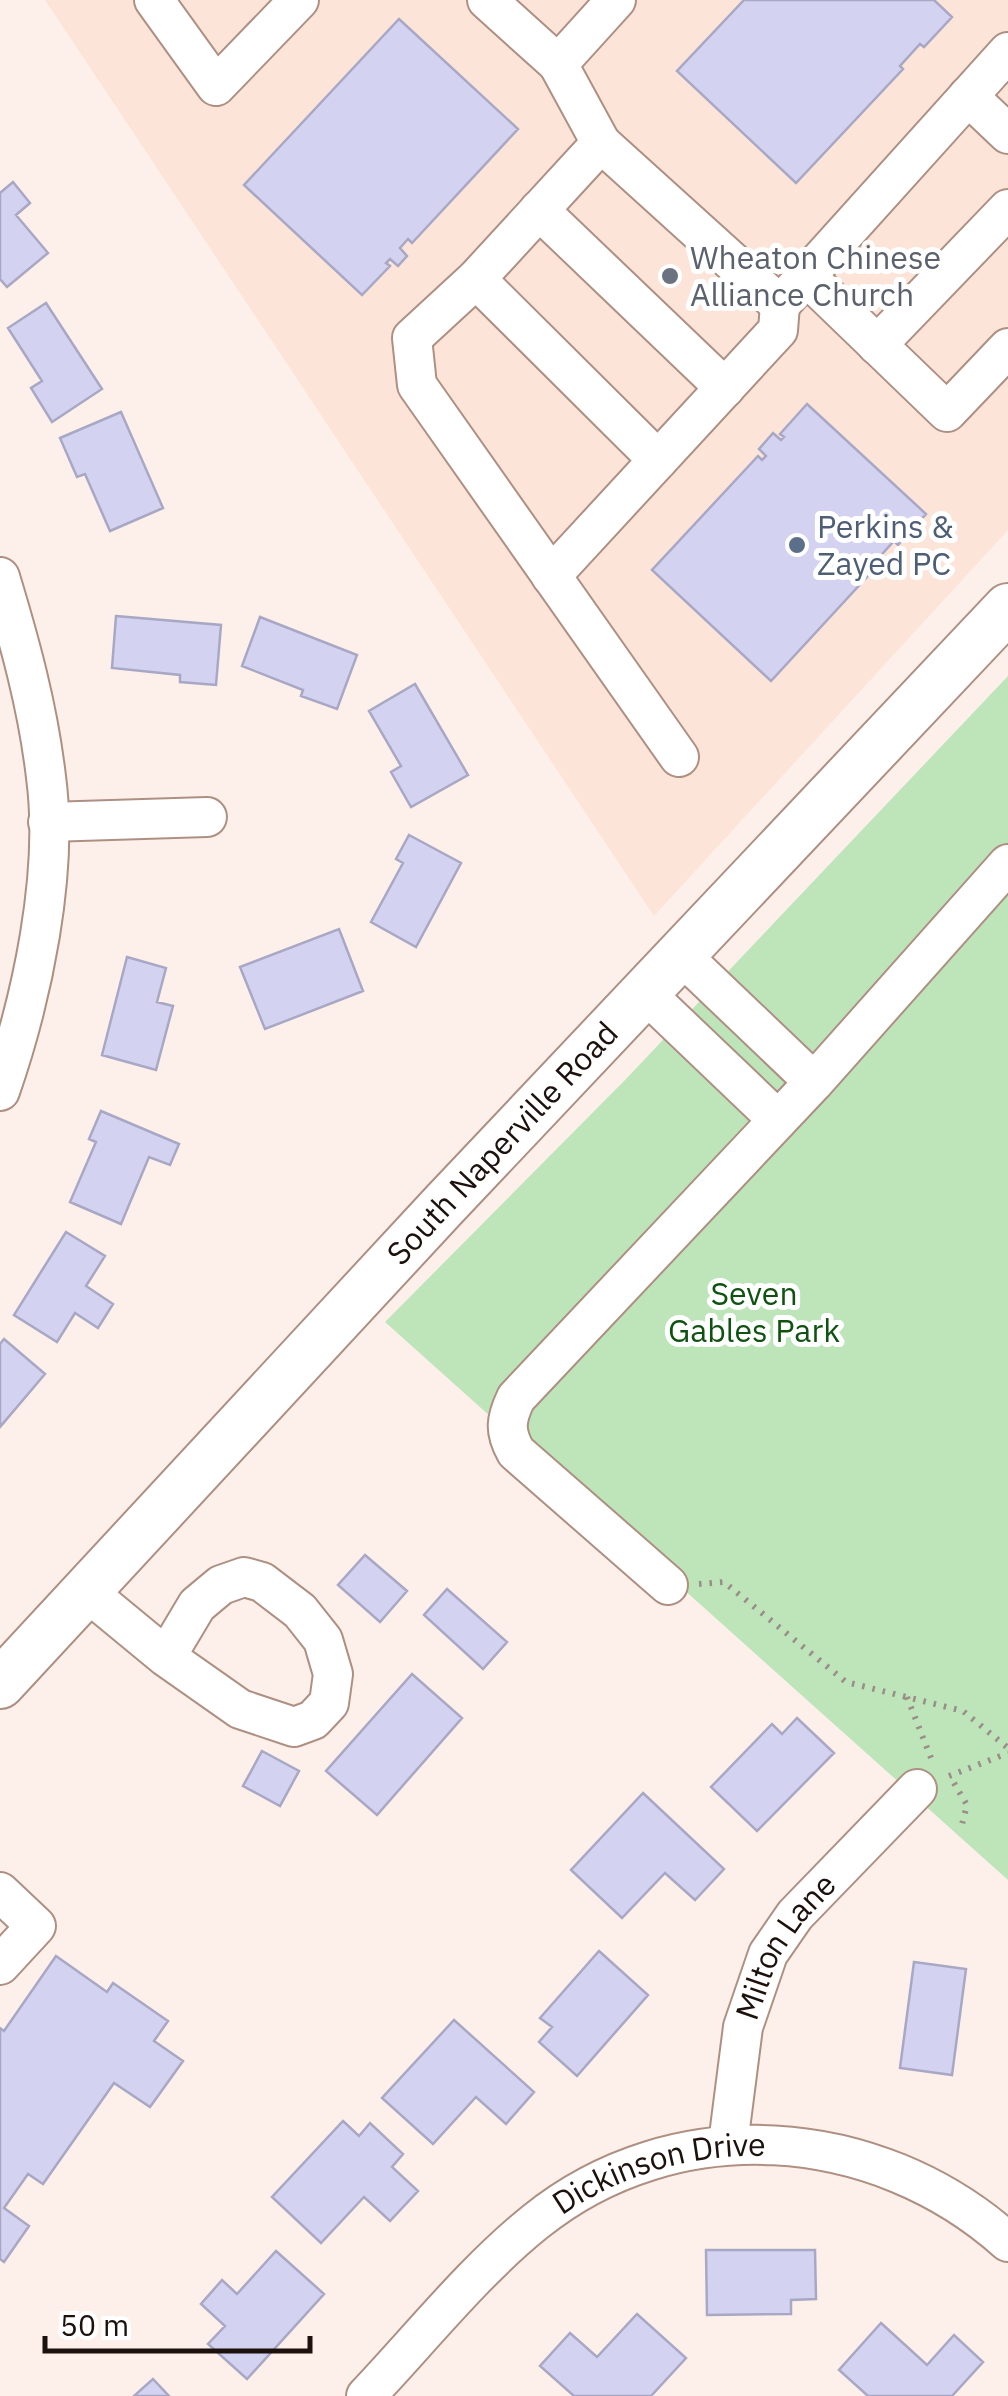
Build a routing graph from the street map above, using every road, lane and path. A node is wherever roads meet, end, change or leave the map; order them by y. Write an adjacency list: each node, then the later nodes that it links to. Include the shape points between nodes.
1 (154, 0): 2 (street, via 216,86)
2 (299, 0)
3 (486, 0): 6 (street)
4 (616, 0): 6 (street)
5 (1008, 52): 7 (street)
6 (558, 64): 9 (street)
7 (968, 96): 8 (street); 12 (street)
8 (1008, 134)
9 (600, 143): 11 (street); 14 (street)
10 (1008, 209): 15 (street)
11 (539, 210): 13 (street); 17 (street)
12 (806, 276): 14 (street); 15 (street)
13 (476, 279): 18 (street); 19 (street, via 412,338 417,385)
14 (780, 304): 17 (street, via 778,330)
15 (878, 345): 16 (street, via 947,412)
16 (1008, 348)
17 (725, 388): 18 (street)
18 (658, 460): 19 (street)
19 (550, 576): 22 (street)
20 (0, 577): 24 (street, via 31,684)
21 (1008, 608): 26 (main road, South Naperville Road)
22 (679, 757)
23 (207, 817): 24 (street)
24 (48, 822): 29 (street, via 35,959)
25 (1008, 864): 28 (street)
26 (681, 955): 27 (main road, South Naperville Road); 28 (street)
27 (645, 994): 30 (street); 32 (main road, South Naperville Road)
28 (814, 1082): 30 (street)
29 (0, 1091)
30 (778, 1120): 31 (street, via 508,1414 506,1433 516,1452)
31 (668, 1585): 35 (path, via 724,1582 846,1682)
32 (86, 1591): 33 (street); 34 (main road, South Naperville Road)
33 (166, 1657): 33 (street, via 240,1709 294,1727 313,1720 328,1702 334,1674 323,1640 300,1611 244,1576 197,1605)
34 (0, 1684)
35 (906, 1697): 36 (path, via 963,1711); 37 (path)
36 (1008, 1750): 38 (path, via 940,1779 952,1780 966,1805)
37 (925, 1776): 41 (street, Milton Lane, via 794,1916 768,1954 743,2026)
38 (960, 1828)
39 (0, 1892): 40 (street, via 36,1926)
40 (0, 1965)
41 (728, 2144): 42 (street, Dickinson Drive, via 794,2146 896,2170 950,2198); 43 (street, Dickinson Drive, via 654,2160 564,2201 497,2257)
42 (1008, 2242)
43 (366, 2396)

